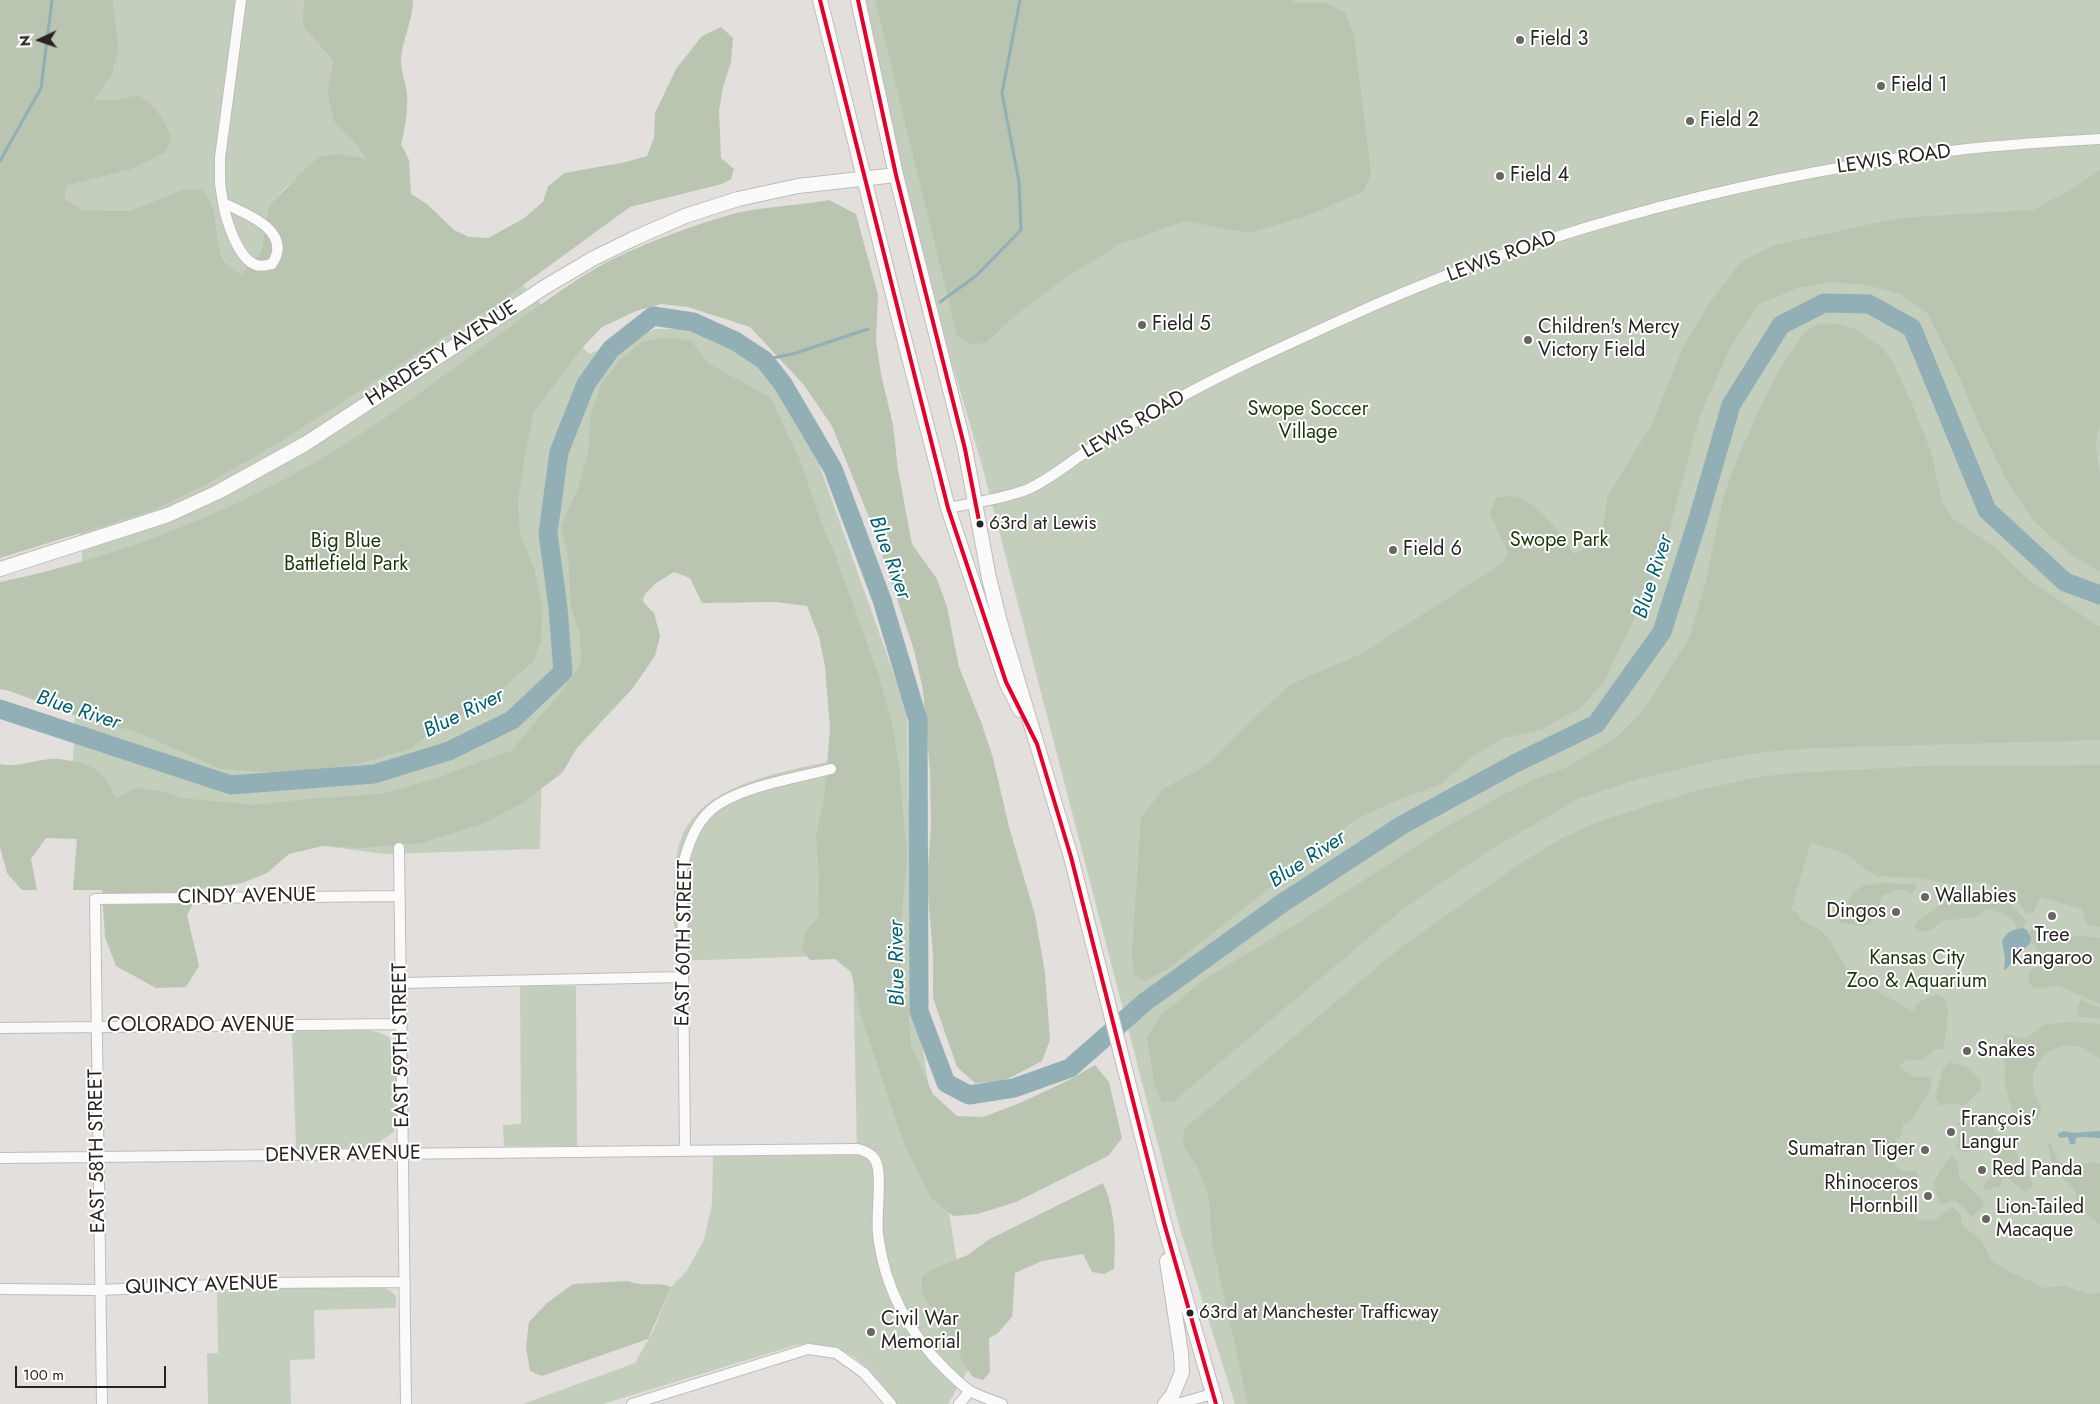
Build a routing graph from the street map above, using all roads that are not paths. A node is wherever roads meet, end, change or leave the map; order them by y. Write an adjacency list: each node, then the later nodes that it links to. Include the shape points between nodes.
1 (241, 0): 7 (street, via 220,158)
2 (820, 0): 6 (main road)
3 (858, 0): 5 (main road)
4 (2100, 139): 8 (street, LEWIS ROAD, via 1944,152 1803,174 1678,202 1547,240 1484,261 1346,318 1169,403 1095,445 1034,486)
5 (896, 175): 6 (main road, HARDESTY AVENUE); 8 (main road)
6 (864, 179): 9 (main road); 10 (main road, HARDESTY AVENUE, via 798,186 738,199 685,216 633,239 545,287 304,444 226,488 168,515)
7 (223, 203): 7 (street, via 267,227 276,240 277,252 272,264 256,265 244,257)
8 (976, 502): 9 (street, LEWIS ROAD); 11 (main road, via 1000,622)
9 (948, 508): 11 (main road, via 1006,682)
10 (2, 569)
11 (1037, 744): 25 (main road, via 1071,857)
12 (831, 769): 16 (street, EAST 60TH STREET, via 735,795 710,810 699,824 687,845 682,869)
13 (399, 848): 14 (street, EAST 59TH STREET)
14 (400, 896): 15 (street, CINDY AVENUE); 17 (street, EAST 59TH STREET)
15 (95, 899): 19 (street, EAST 58TH STREET)
16 (683, 977): 17 (street); 21 (street, EAST 60TH STREET)
17 (402, 983): 18 (street, EAST 59TH STREET)
18 (402, 1024): 19 (street, COLORADO AVENUE); 22 (street, EAST 59TH STREET)
19 (96, 1026): 20 (street, COLORADO AVENUE); 24 (street, EAST 58TH STREET)
20 (0, 1028)
21 (685, 1151): 22 (street, DENVER AVENUE); 29 (street, DENVER AVENUE, via 858,1149 868,1152 878,1168 878,1232 882,1264 899,1308 931,1356)
22 (403, 1155): 24 (street, DENVER AVENUE); 26 (street, EAST 59TH STREET)
23 (0, 1158): 24 (street, DENVER AVENUE)
24 (98, 1158): 28 (street, EAST 58TH STREET)
25 (1164, 1223): 30 (main road); 37 (main road, via 1168,1274 1182,1353 1182,1372 1174,1394)
26 (405, 1282): 28 (street, QUINCY AVENUE, via 259,1283); 32 (street, EAST 59TH STREET)
27 (0, 1289): 28 (street, QUINCY AVENUE)
28 (100, 1290): 31 (street, EAST 58TH STREET)
29 (970, 1391): 35 (street); 36 (street)
30 (1214, 1399): 38 (street)
31 (102, 1404)
32 (406, 1404)
33 (632, 1404): 34 (street, via 808,1349 836,1353 864,1373)
34 (891, 1404)
35 (959, 1404)
36 (1002, 1404)
37 (1165, 1404)
38 (1177, 1404)

